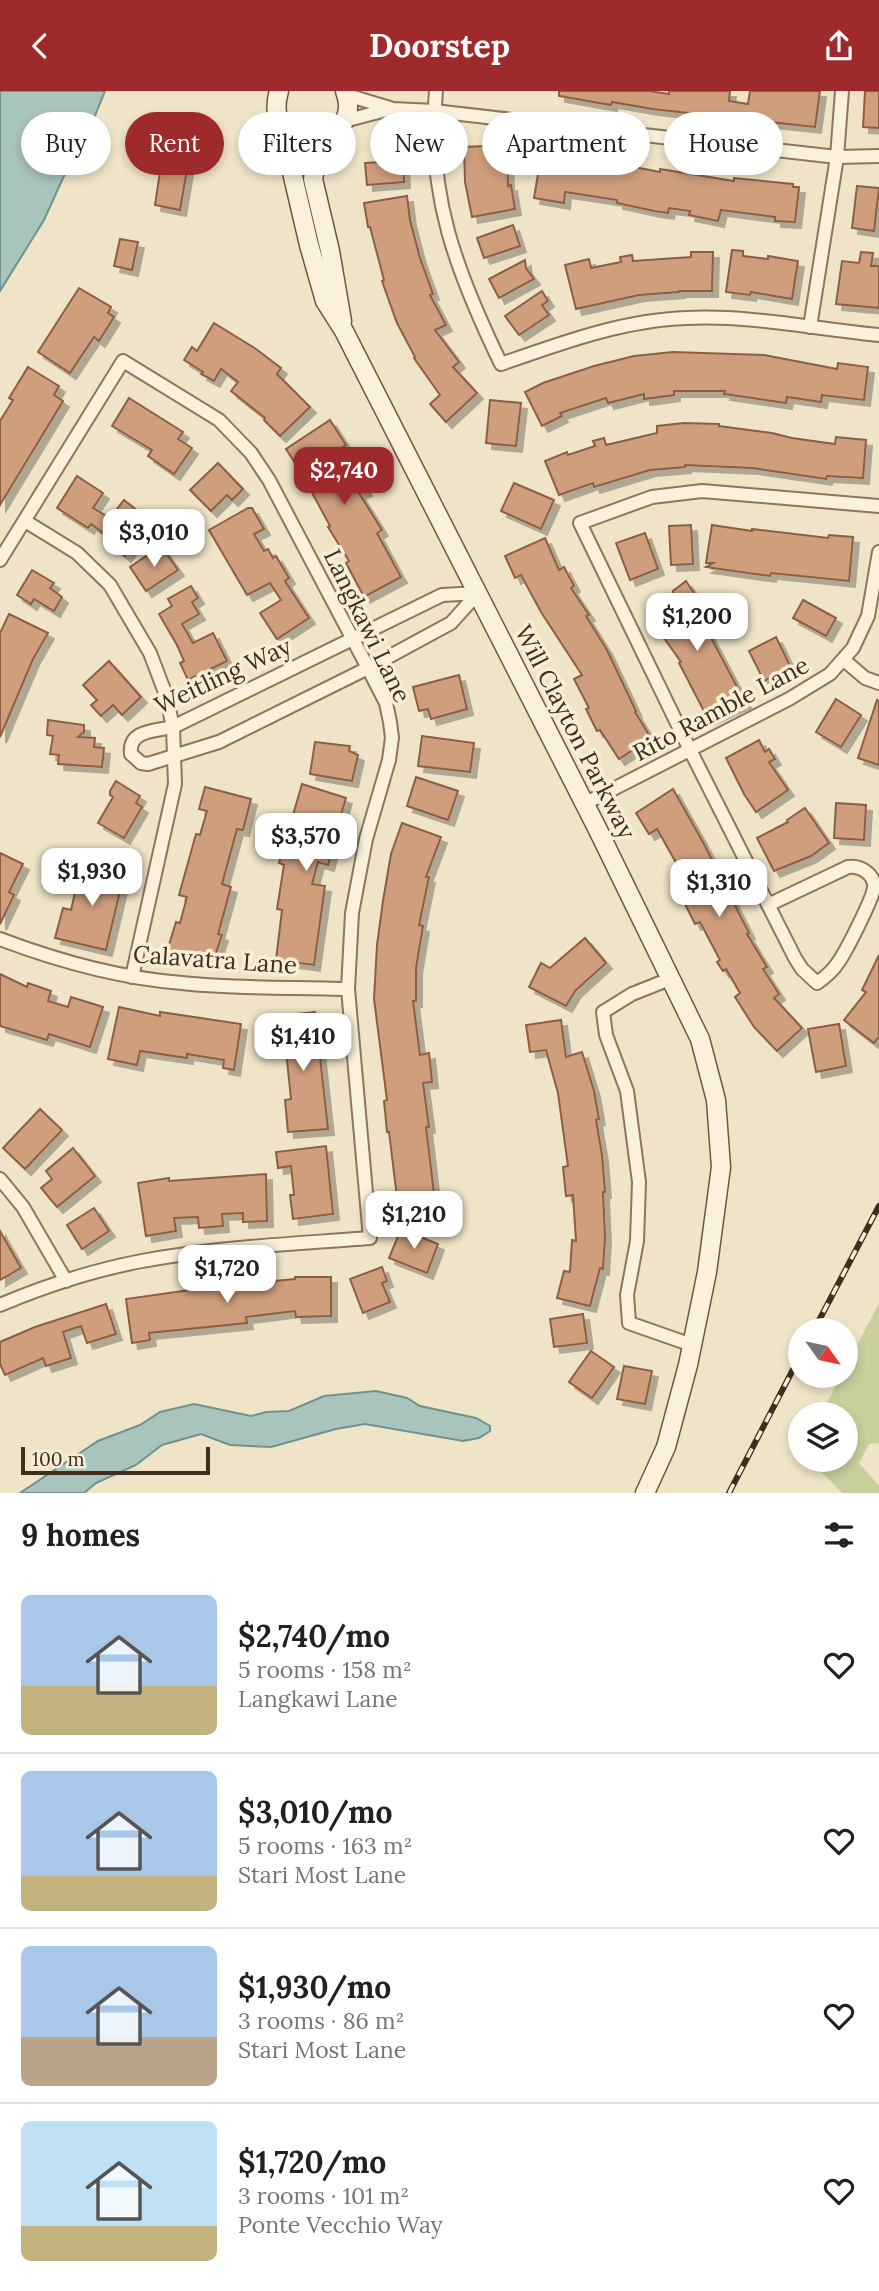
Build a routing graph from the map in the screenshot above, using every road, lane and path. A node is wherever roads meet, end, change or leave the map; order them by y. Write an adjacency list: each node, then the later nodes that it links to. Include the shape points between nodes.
1 (279, 91): 7 (street, Will Clayton Parkway)
2 (436, 91): 6 (street)
3 (842, 91): 11 (street)
4 (346, 93): 5 (street); 8 (street)
5 (393, 109): 6 (street); 9 (street)
6 (434, 111): 11 (street); 14 (street, via 435,167 443,220 477,315 501,364 603,332 660,320 723,318)
7 (277, 112)
8 (346, 112)
9 (356, 118)
10 (879, 156): 11 (street)
11 (837, 157): 14 (street)
12 (293, 175): 15 (street, Will Clayton Parkway, via 325,301)
13 (314, 175): 15 (street, Will Clayton Parkway)
14 (810, 327): 16 (street)
15 (344, 331): 21 (street, Will Clayton Parkway)
16 (879, 335)
17 (879, 506): 27 (street, via 702,491 652,497 580,523)
18 (25, 521): 20 (street); 22 (street, Langkawi Lane, via 123,361 219,420 251,453); 26 (street, via 77,553 110,585 150,653)
19 (879, 552): 23 (street, Rito Ramble Lane, via 868,616)
20 (0, 560)
21 (478, 593): 22 (street, Weitling Way, via 442,595); 24 (street, Weitling Way, via 451,623); 29 (street, Will Clayton Parkway)
22 (353, 638): 24 (street, Langkawi Lane); 26 (street, Weitling Way)
23 (844, 660): 25 (street, via 865,678); 27 (street, Rito Ramble Lane, via 815,685)
24 (369, 668): 28 (street, Weitling Way, via 219,742); 34 (street, Langkawi Lane, via 386,703 392,738 359,871)
25 (879, 683)
26 (173, 727): 28 (street); 28 (street, Weitling Way, via 136,735 130,747 141,763)
27 (690, 750): 29 (street, Rito Ramble Lane); 30 (street)
28 (175, 756): 32 (street, via 175,783)
29 (584, 804): 33 (street, Will Clayton Parkway)
30 (768, 905): 30 (street, via 795,958 817,983 845,951 874,883 866,870 848,867)
31 (0, 939): 32 (street, Calavatra Lane)
32 (132, 977): 34 (street, Calavatra Lane)
33 (670, 979): 38 (street, Will Clayton Parkway, via 700,1039 716,1100 721,1167 708,1272); 38 (street, via 603,1012 606,1035 627,1091 639,1182 637,1241 626,1295 629,1322)
34 (348, 989): 36 (street, Langkawi Lane, via 370,1238 201,1252)
35 (0, 1179): 36 (street, via 23,1207)
36 (66, 1281): 37 (street)
37 (0, 1305)
38 (692, 1345): 39 (street, Will Clayton Parkway, via 666,1447)
39 (645, 1493)

